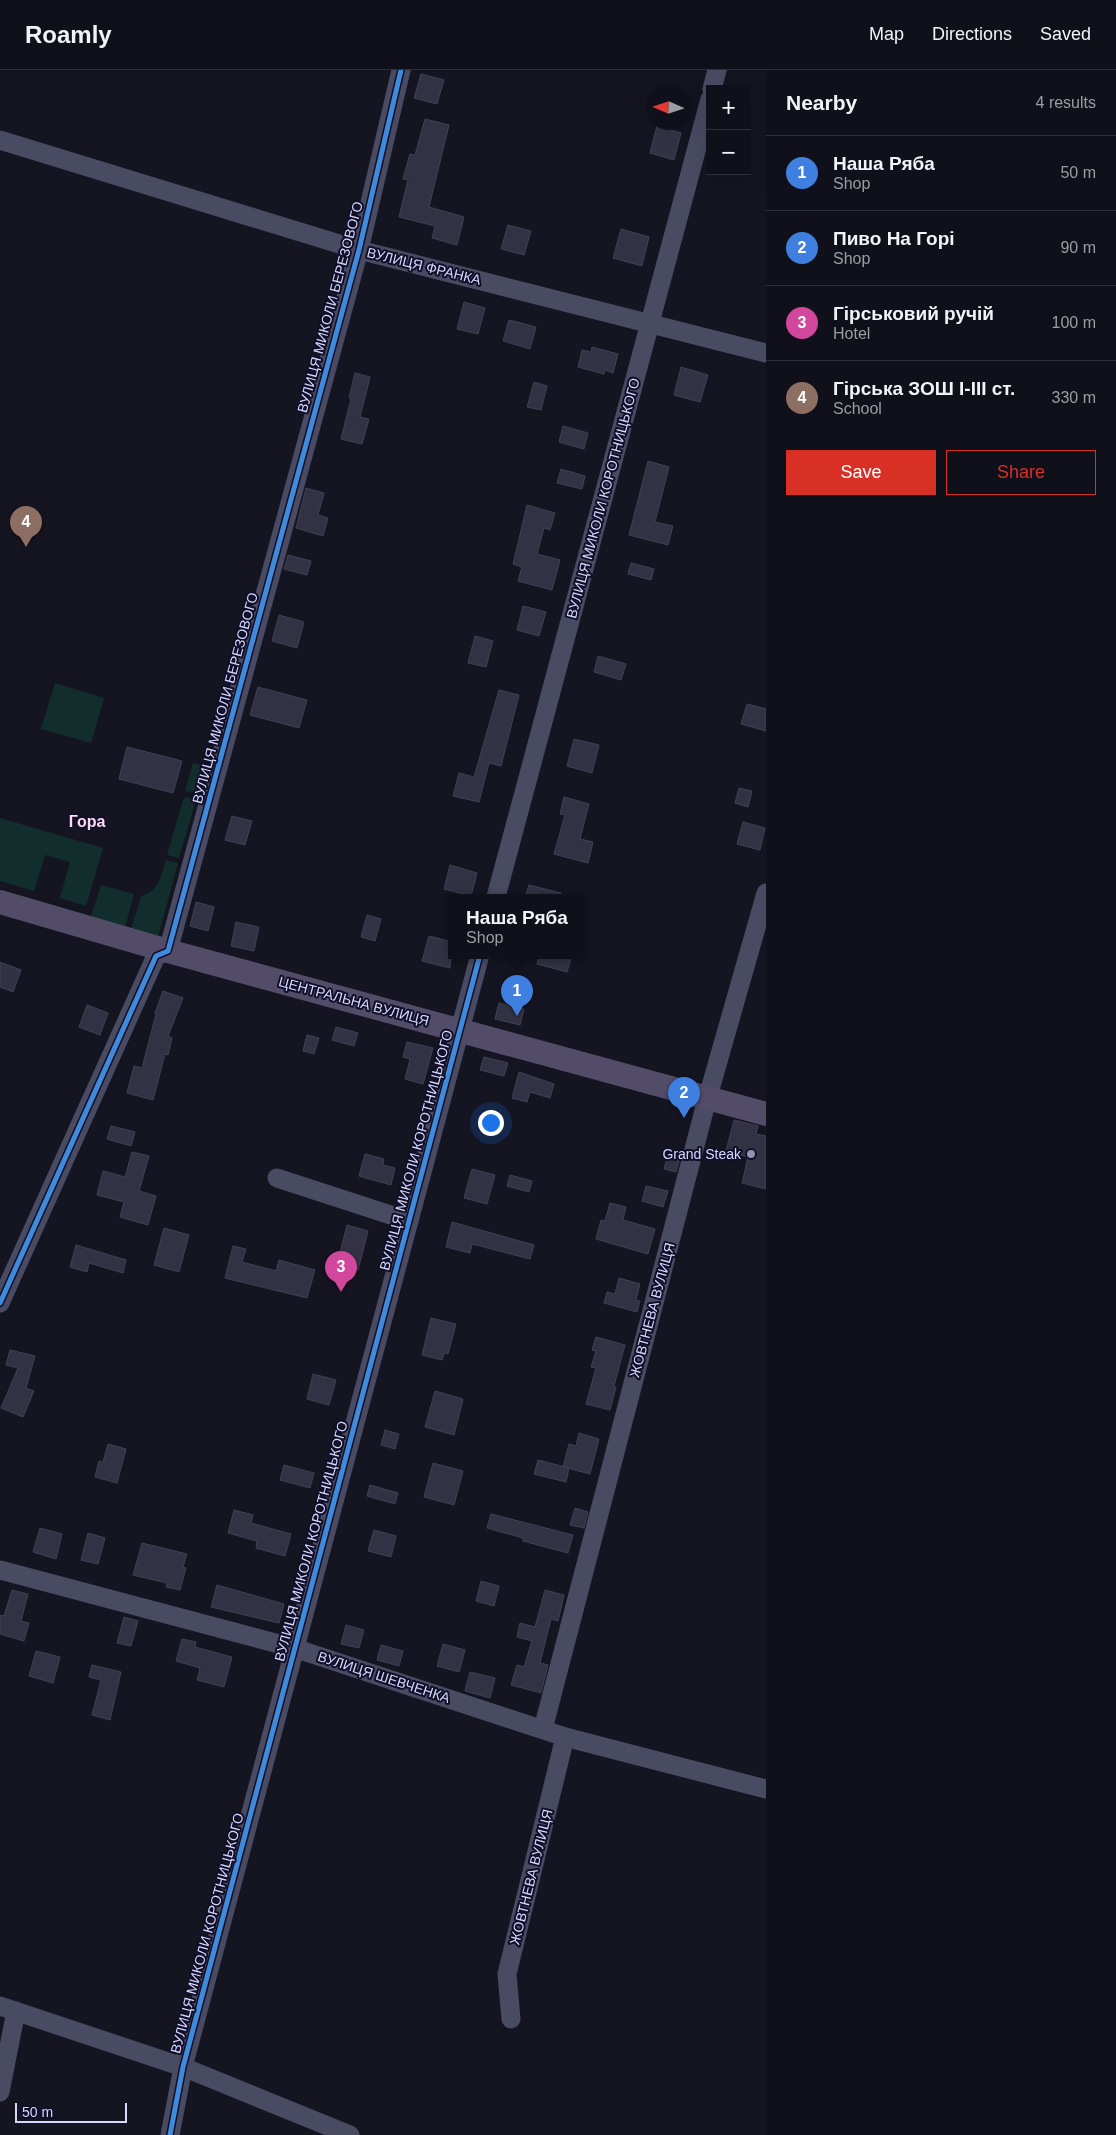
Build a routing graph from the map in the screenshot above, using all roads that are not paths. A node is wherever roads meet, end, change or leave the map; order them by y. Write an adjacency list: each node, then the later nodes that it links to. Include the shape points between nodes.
1 (401, 70): 6 (street, ВУЛИЦЯ МИКОЛИ БЕРЕЗОВОГО)
2 (717, 70): 3 (street)
3 (713, 85)
4 (706, 114): 7 (street, ВУЛИЦЯ МИКОЛИ КОРОТНИЦЬКОГО)
5 (0, 140): 6 (street, ВУЛИЦЯ ФРАНКА)
6 (359, 250): 7 (street, ВУЛИЦЯ ФРАНКА); 12 (street, ВУЛИЦЯ МИКОЛИ БЕРЕЗОВОГО)
7 (651, 323): 8 (street, ВУЛИЦЯ ФРАНКА); 10 (street, ВУЛИЦЯ МИКОЛИ КОРОТНИЦЬКОГО)
8 (766, 353)
9 (766, 892): 15 (street, ЖОВТНЕВА ВУЛИЦЯ)
10 (497, 894)
11 (0, 902): 12 (main road, ЦЕНТРАЛЬНА ВУЛИЦЯ)
12 (168, 952): 14 (main road, ЦЕНТРАЛЬНА ВУЛИЦЯ); 19 (street, via 156,956)
13 (479, 959): 14 (street, ВУЛИЦЯ МИКОЛИ КОРОТНИЦЬКОГО)
14 (460, 1030): 15 (main road, ЦЕНТРАЛЬНА ВУЛИЦЯ); 18 (street, ВУЛИЦЯ МИКОЛИ КОРОТНИЦЬКОГО)
15 (707, 1099): 16 (main road, ЦЕНТРАЛЬНА ВУЛИЦЯ); 22 (street, ЖОВТНЕВА ВУЛИЦЯ)
16 (766, 1114)
17 (277, 1178): 18 (street)
18 (409, 1221): 21 (street, ВУЛИЦЯ МИКОЛИ КОРОТНИЦЬКОГО)
19 (0, 1303)
20 (0, 1570): 21 (street, ВУЛИЦЯ ШЕВЧЕНКА)
21 (294, 1648): 22 (street, ВУЛИЦЯ ШЕВЧЕНКА); 27 (street, ВУЛИЦЯ МИКОЛИ КОРОТНИЦЬКОГО)
22 (544, 1729): 23 (street, ВУЛИЦЯ ШЕВЧЕНКА)
23 (565, 1737): 24 (street, ВУЛИЦЯ ШЕВЧЕНКА); 26 (street, ЖОВТНЕВА ВУЛИЦЯ, via 507,1974)
24 (766, 1789)
25 (8, 2008): 27 (street); 28 (street)
26 (511, 2019)
27 (182, 2068): 29 (street, ВУЛИЦЯ МИКОЛИ КОРОТНИЦЬКОГО); 30 (street)
28 (0, 2092)
29 (170, 2135)
30 (350, 2135)

